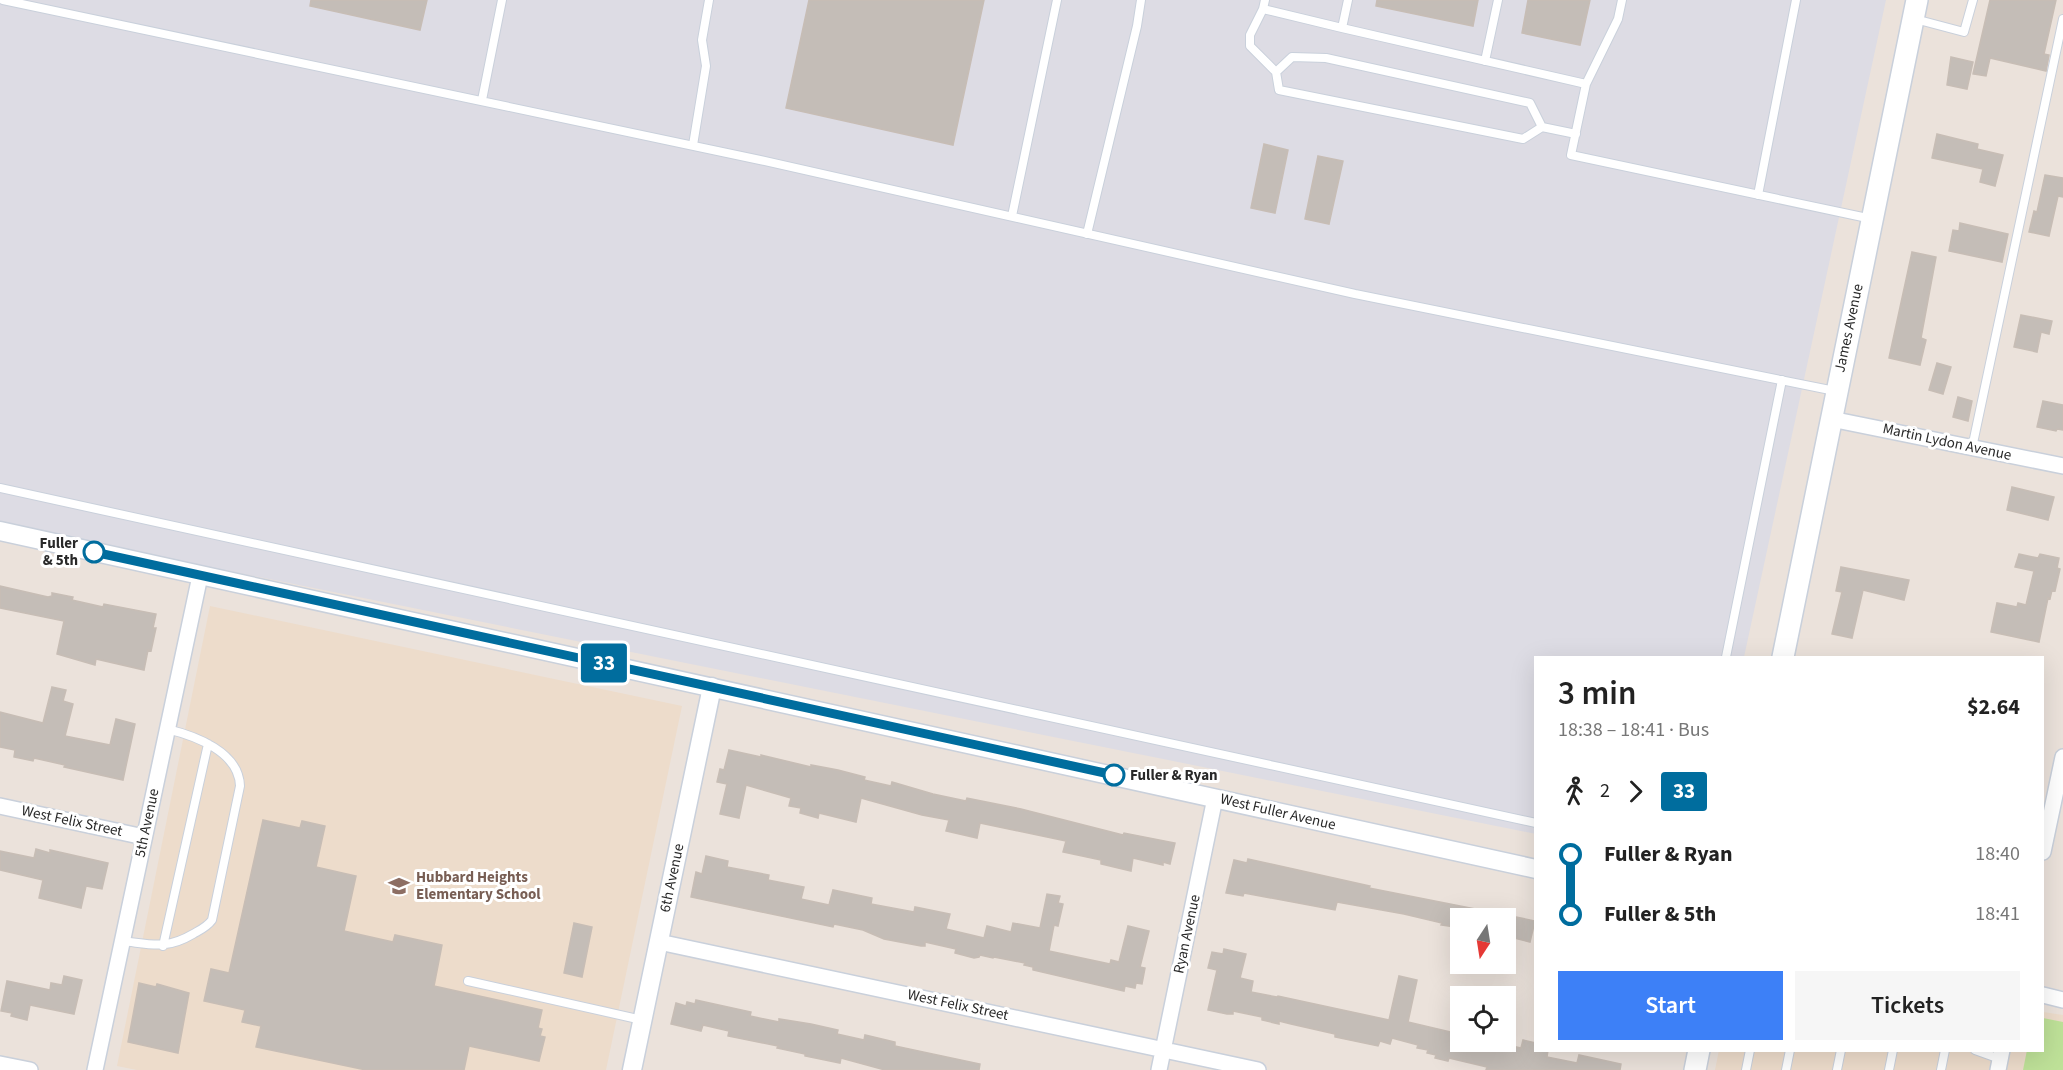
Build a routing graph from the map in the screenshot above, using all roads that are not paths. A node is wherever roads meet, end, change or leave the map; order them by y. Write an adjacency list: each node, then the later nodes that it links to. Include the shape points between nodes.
1 (3, 0): 19 (lane)
2 (502, 0): 19 (lane)
3 (709, 0): 22 (lane, via 702,40 706,66)
4 (1057, 0): 24 (lane)
5 (1141, 0): 26 (lane)
6 (1265, 0): 12 (lane)
7 (1348, 0): 15 (lane)
8 (1498, 0): 16 (lane)
9 (1622, 0): 18 (lane, via 1618,19)
10 (1796, 0): 23 (lane)
11 (1973, 0): 13 (lane, via 1964,32)
12 (1263, 9): 15 (lane); 17 (lane, via 1250,35 1250,46)
13 (1915, 9): 25 (main road, James Avenue)
14 (2063, 19): 30 (lane)
15 (1342, 28): 16 (lane)
16 (1485, 61): 18 (lane)
17 (1276, 72): 20 (lane, via 1280,90 1523,139); 20 (lane, via 1293,57 1326,58 1530,103)
18 (1586, 84): 21 (lane)
19 (482, 100): 22 (lane)
20 (1542, 128): 21 (lane)
21 (1576, 134): 23 (lane, via 1571,155)
22 (693, 145): 24 (lane)
23 (1758, 195): 25 (lane)
24 (1012, 216): 26 (lane)
25 (1872, 219): 28 (main road, James Avenue)
26 (1087, 234): 27 (lane, via 1355,294)
27 (1782, 380): 28 (lane); 35 (lane)
28 (1836, 392): 29 (main road, James Avenue)
29 (1831, 419): 30 (street, Martin Lydon Avenue); 36 (main road, James Avenue)
30 (1972, 448): 31 (street, Martin Lydon Avenue)
31 (2063, 466)
32 (0, 488): 43 (lane)
33 (0, 531): 34 (street, West Fuller Avenue)
34 (200, 576): 37 (street, West Fuller Avenue); 38 (street, 5th Avenue)
35 (1726, 656)
36 (1783, 656)
37 (712, 687): 41 (street, West Fuller Avenue); 48 (street, 6th Avenue)
38 (167, 729): 39 (lane); 44 (street, 5th Avenue)
39 (208, 744): 49 (lane); 49 (lane, via 235,765 240,776 212,920 178,943)
40 (2063, 757): 45 (street)
41 (1215, 798): 46 (street, West Fuller Avenue); 54 (street, Ryan Avenue)
42 (0, 806): 44 (street, West Felix Street)
43 (1534, 823)
44 (144, 837): 47 (street, 5th Avenue)
45 (2044, 847)
46 (1534, 869)
47 (122, 941): 49 (lane); 65 (street, 5th Avenue)
48 (659, 942): 53 (street, 6th Avenue); 54 (street, West Felix Street)
49 (163, 946)
50 (468, 981): 53 (lane)
51 (2044, 995): 52 (street)
52 (2063, 1000)
53 (642, 1020): 66 (street, 6th Avenue)
54 (1163, 1049): 67 (street, Ryan Avenue); 68 (street, West Felix Street)
55 (1700, 1052): 69 (main road)
56 (1750, 1052): 70 (lane)
57 (1790, 1052): 71 (lane)
58 (1841, 1052): 72 (lane)
59 (1893, 1052): 73 (lane)
60 (1945, 1052): 74 (lane)
61 (1980, 1052): 62 (lane)
62 (2000, 1060)
63 (0, 1064): 64 (street)
64 (30, 1070)
65 (95, 1070)
66 (632, 1070)
67 (1158, 1070)
68 (1258, 1070)
69 (1695, 1070)
70 (1746, 1070)
71 (1786, 1070)
72 (1838, 1070)
73 (1889, 1070)
74 (1941, 1070)

